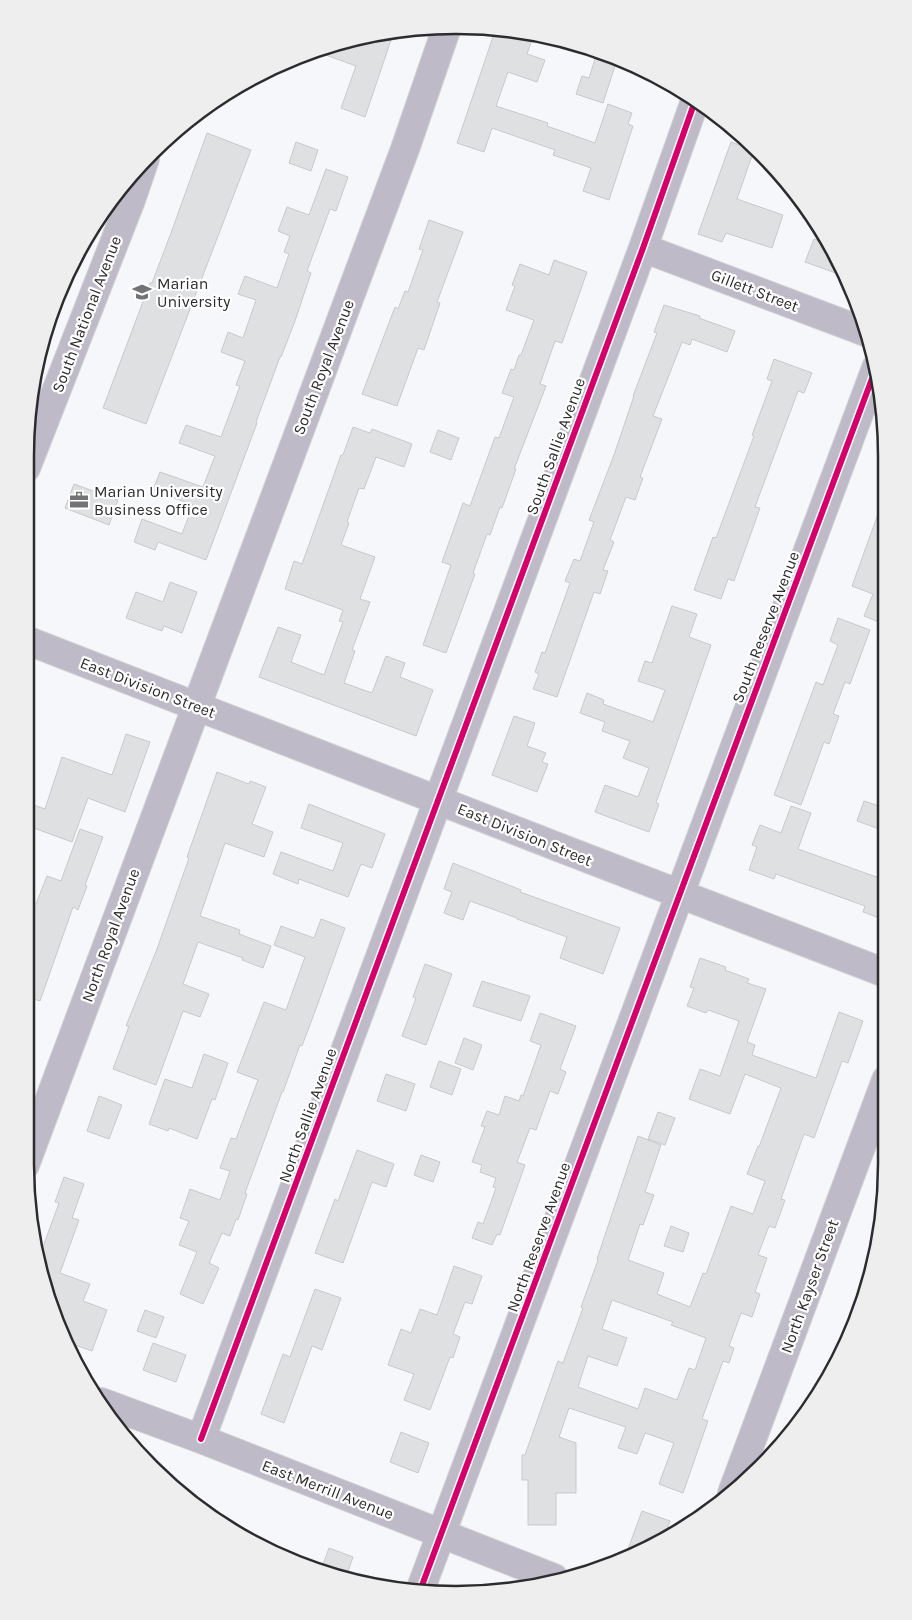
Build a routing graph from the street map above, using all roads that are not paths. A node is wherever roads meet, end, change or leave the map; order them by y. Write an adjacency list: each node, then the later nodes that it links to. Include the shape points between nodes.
1 (444, 34): 9 (street, South Royal Avenue, via 405,149)
2 (693, 106): 4 (street, South Sallie Avenue)
3 (138, 179): 7 (street, South National Avenue)
4 (643, 248): 5 (street, Gillett Street); 10 (street, South Sallie Avenue)
5 (859, 330)
6 (871, 381): 11 (street, South Reserve Avenue)
7 (34, 447)
8 (34, 643): 9 (street, East Division Street)
9 (196, 706): 10 (street, East Division Street); 14 (street, North Royal Avenue)
10 (439, 800): 11 (street, East Division Street); 16 (street, North Sallie Avenue)
11 (679, 895): 12 (street, East Division Street); 18 (street, North Reserve Avenue)
12 (878, 970)
13 (878, 1101): 17 (street, North Kayser Street)
14 (34, 1141)
15 (109, 1405): 16 (street, East Merrill Avenue)
16 (200, 1439): 18 (street, East Merrill Avenue)
17 (738, 1478)
18 (440, 1534): 19 (street, East Merrill Avenue); 20 (street, North Reserve Avenue)
19 (548, 1576)
20 (422, 1585)

